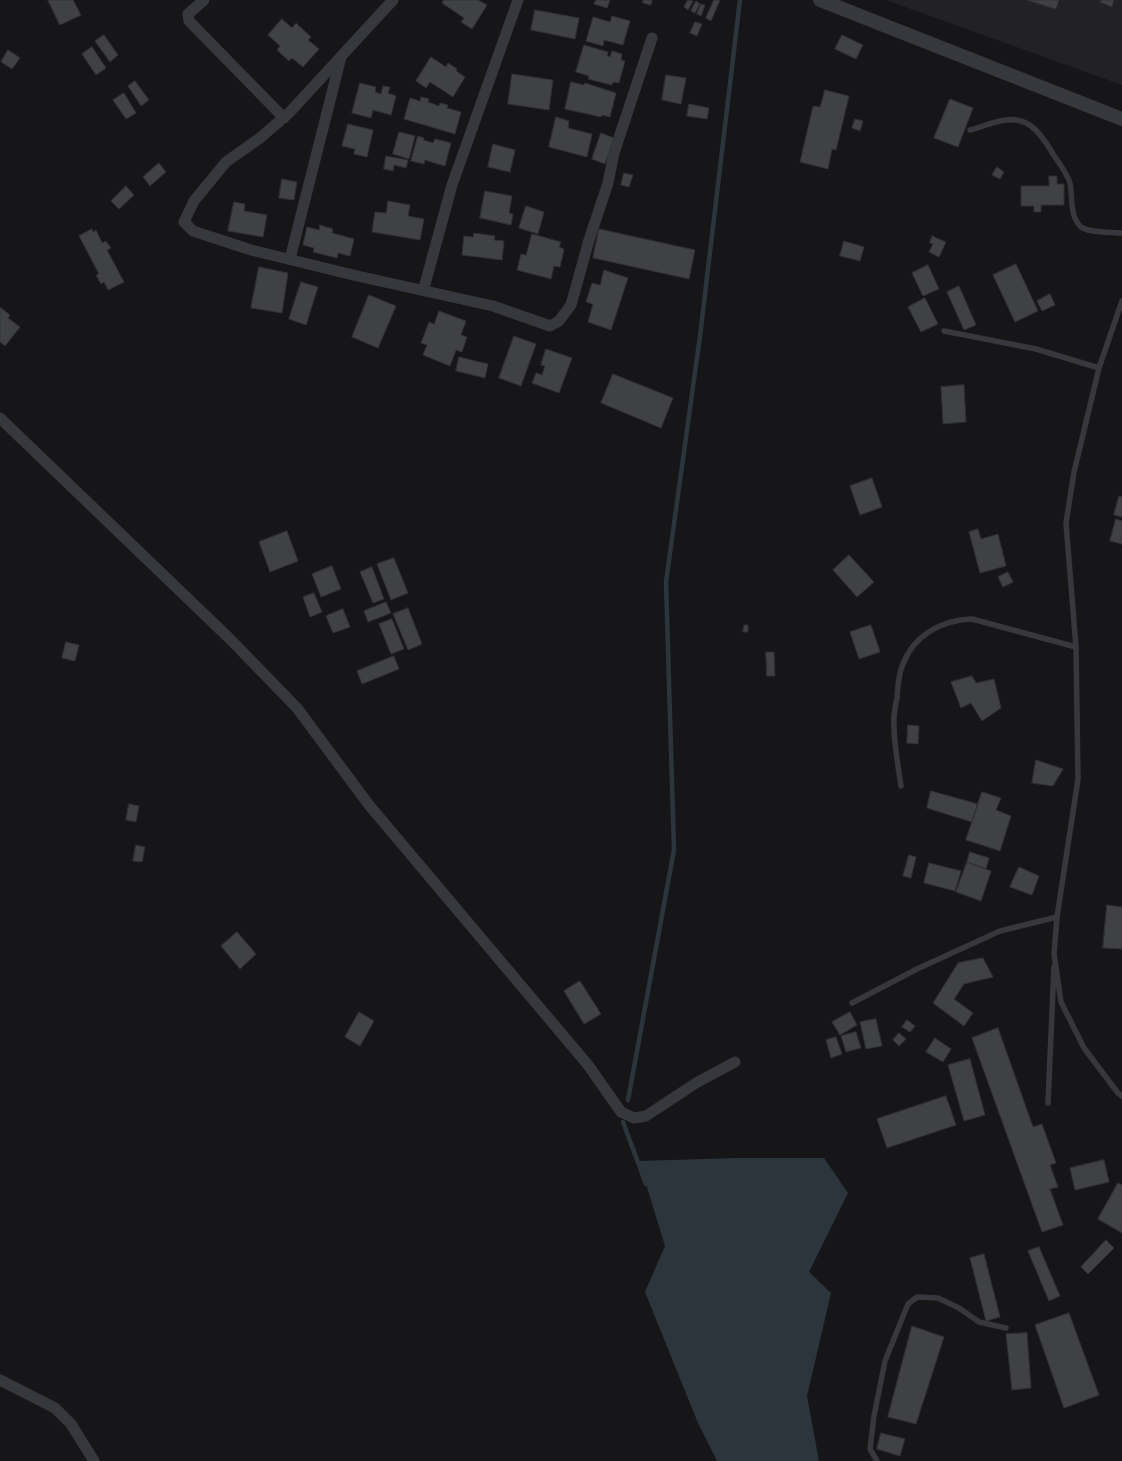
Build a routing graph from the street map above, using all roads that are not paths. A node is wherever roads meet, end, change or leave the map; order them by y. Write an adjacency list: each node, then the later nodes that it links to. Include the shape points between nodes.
1 (204, 0): 7 (street, via 188,14 189,21)
2 (393, 0): 6 (street)
3 (518, 0): 12 (street, via 452,185)
4 (820, 0): 8 (street)
5 (652, 38): 12 (street, via 614,153 571,305 559,321 550,326 492,306)
6 (341, 56): 7 (street); 11 (street)
7 (284, 118): 11 (street, via 226,162 194,202 184,222 193,231)
8 (1122, 119)
9 (970, 130): 10 (lane, via 1007,120 1025,122 1035,128 1066,173 1072,208 1080,226 1089,231)
10 (1122, 233)
11 (290, 259): 12 (street)
12 (421, 290)
13 (1122, 301): 15 (lane)
14 (944, 331): 15 (lane, via 1036,349)
15 (1099, 368): 17 (lane, via 1074,472 1066,523)
16 (0, 418): 22 (street, via 195,604 297,708 369,805 588,1065 621,1112 634,1118 646,1116)
17 (1076, 647): 18 (lane, via 972,619 941,624 924,635 903,663 900,675 893,723); 19 (lane, via 1078,779)
18 (901, 786)
19 (1057, 916): 20 (lane); 21 (lane, via 1000,931)
20 (1054, 954): 23 (lane, via 1061,1002 1084,1048); 24 (lane)
21 (852, 1003)
22 (735, 1062)
23 (1122, 1096)
24 (1048, 1102)
25 (1006, 1328): 28 (lane, via 979,1322 938,1298 917,1297 908,1304 885,1360 880,1382 870,1449)
26 (0, 1380): 27 (street, via 55,1408 71,1424)
27 (94, 1461)
28 (877, 1461)

